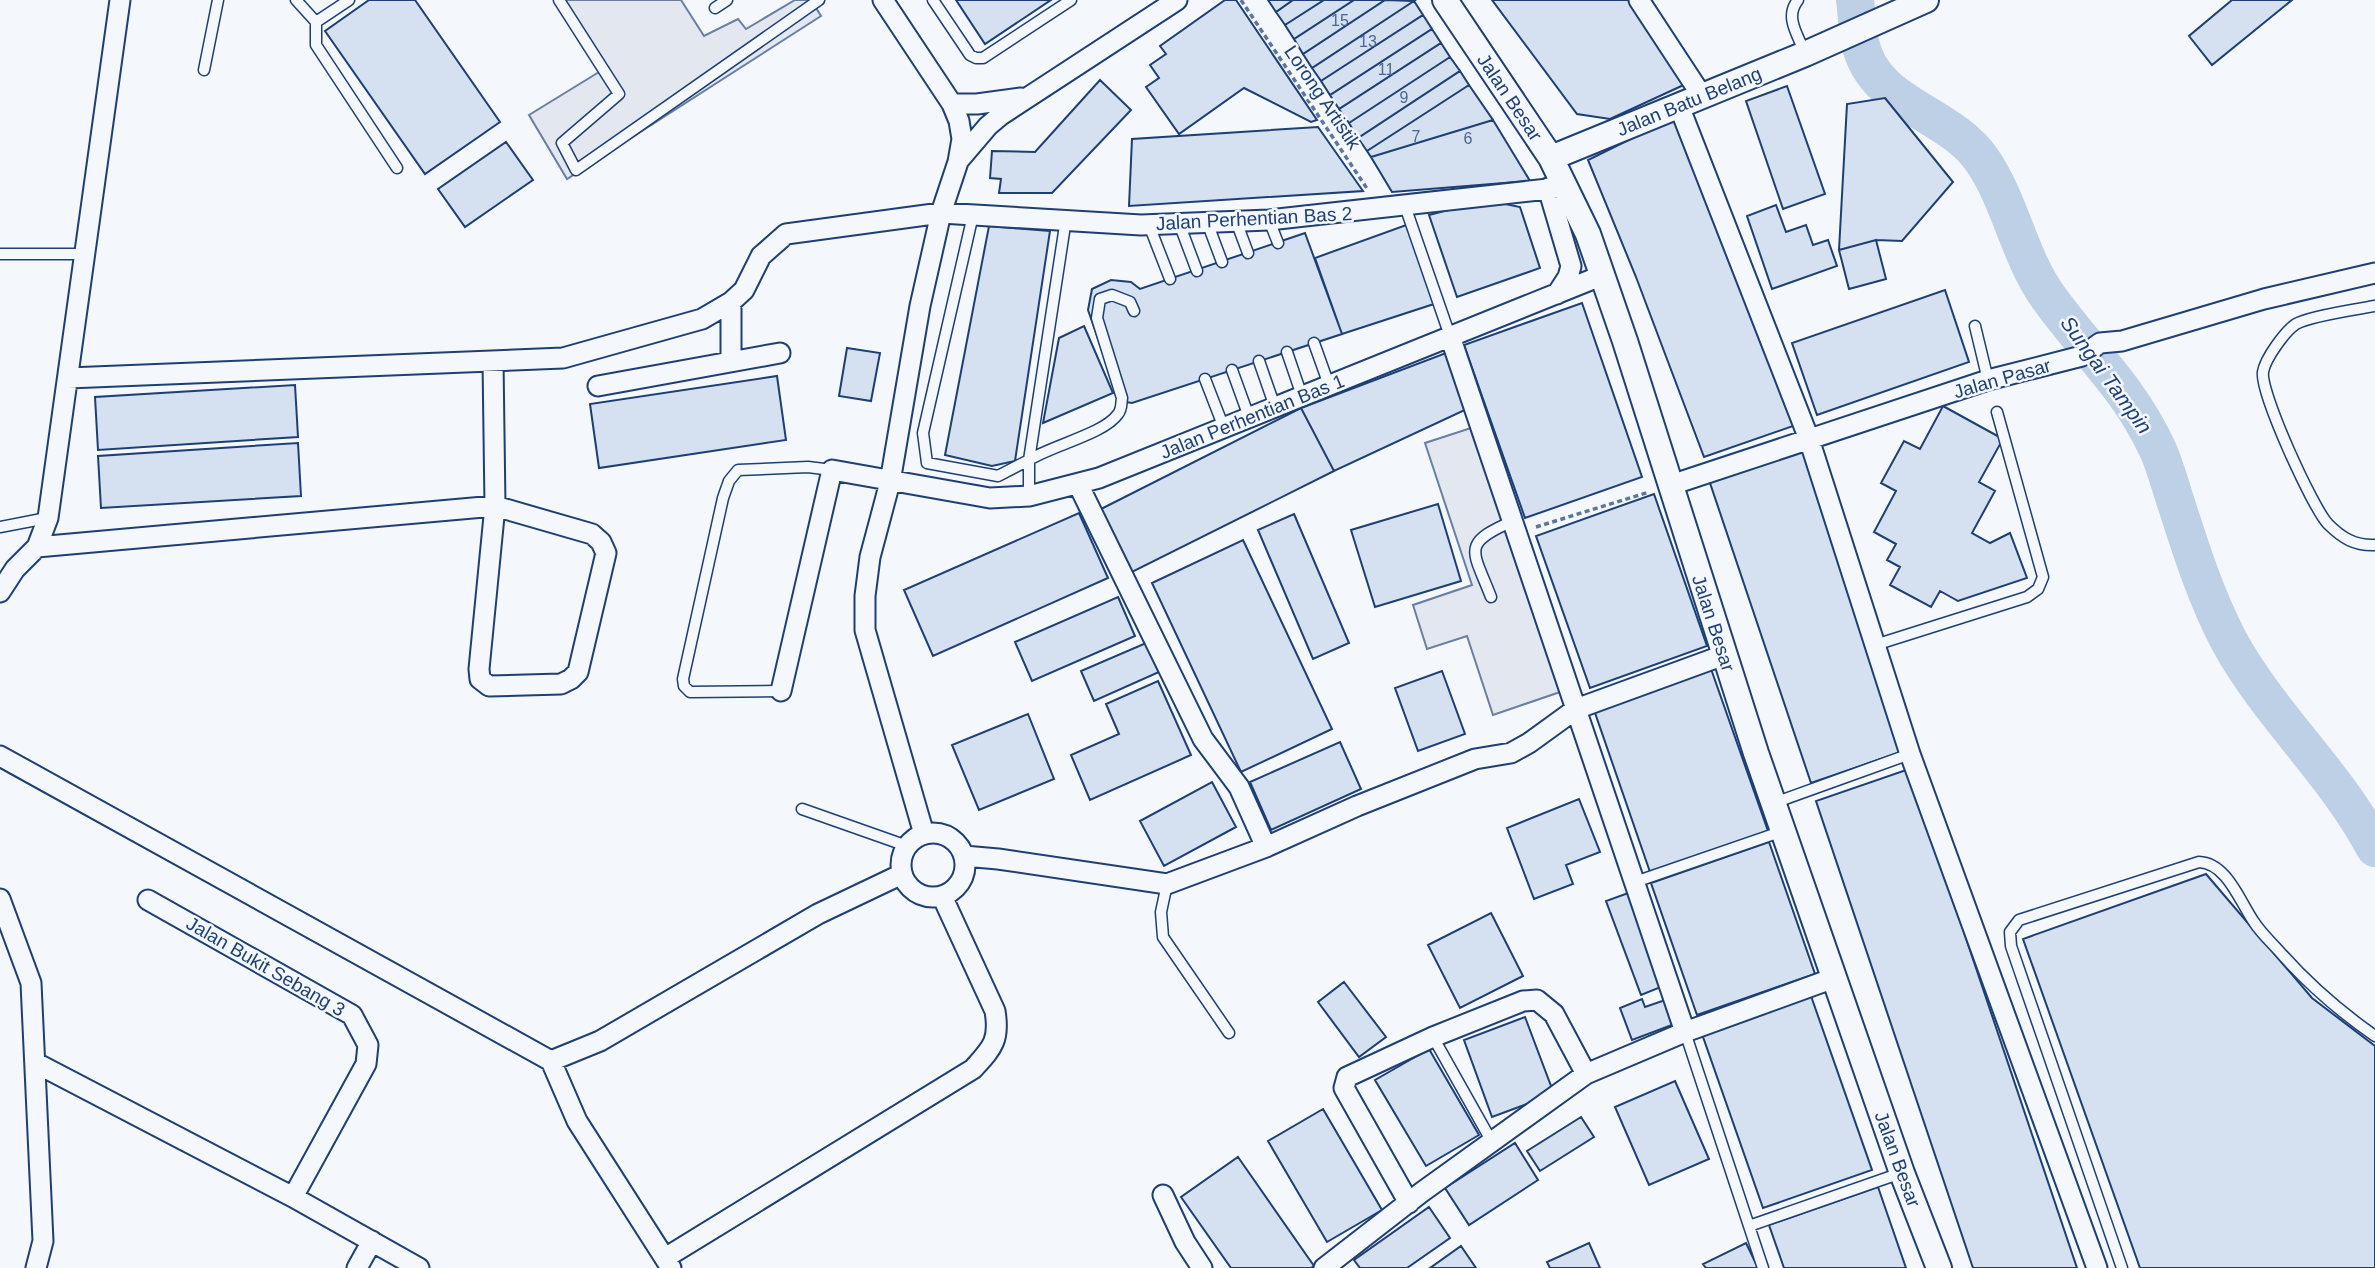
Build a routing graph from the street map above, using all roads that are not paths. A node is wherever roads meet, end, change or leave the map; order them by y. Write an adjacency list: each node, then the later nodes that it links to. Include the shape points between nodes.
1 (120, 0): 40 (street)
2 (218, 0): 19 (lane)
3 (296, 0): 17 (lane)
4 (349, 0): 17 (lane)
5 (559, 0): 7 (lane, via 619,94 562,143 576,170)
6 (727, 0): 16 (lane)
7 (819, 0)
8 (883, 0): 22 (street)
9 (933, 0): 10 (lane, via 970,55 983,58)
10 (1072, 0)
11 (1177, 0): 20 (street)
12 (1445, 0): 24 (street, Jalan Besar)
13 (1639, 0): 21 (street)
14 (1798, 0): 18 (lane, via 1791,20)
15 (1926, 0): 18 (street, Jalan Batu Belang)
16 (715, 8)
17 (316, 22): 26 (lane, via 316,45)
18 (1816, 49): 21 (street, Jalan Batu Belang)
19 (204, 70)
20 (1032, 96): 22 (street); 25 (street, via 988,126)
21 (1702, 96): 23 (street, Jalan Batu Belang)
22 (952, 104): 25 (street, via 962,139)
23 (1679, 106): 24 (street, Jalan Batu Belang); 69 (street)
24 (1551, 158): 27 (street, Jalan Besar)
25 (958, 162): 29 (street)
26 (397, 168)
27 (1557, 188): 28 (street, Jalan Perhentian Bas 2); 44 (street, Jalan Besar, via 1588,234); 46 (street, via 1572,266)
28 (1405, 206): 32 (street, Jalan Perhentian Bas 2); 51 (lane)
29 (941, 213): 30 (street, Jalan Perhentian Bas 2); 47 (street, Jalan Perhentian Bas 2, via 786,234 761,256 744,289); 72 (street)
30 (973, 215): 31 (street, Jalan Perhentian Bas 2); 70 (lane, via 923,433 927,463 998,476)
31 (1066, 219): 36 (street, Jalan Perhentian Bas 2); 70 (lane)
32 (1269, 220): 33 (street, Jalan Perhentian Bas 2); 37 (lane)
33 (1236, 221): 34 (street, Jalan Perhentian Bas 2); 38 (lane)
34 (1207, 222): 35 (street, Jalan Perhentian Bas 2); 41 (lane)
35 (1179, 223): 36 (street, Jalan Perhentian Bas 2); 42 (lane)
36 (1149, 224): 45 (lane)
37 (1278, 243)
38 (1248, 253)
39 (0, 254): 40 (lane)
40 (85, 254): 59 (street)
41 (1222, 262)
42 (1197, 271)
43 (2375, 273): 61 (street, Jalan Pasar, via 2100,343 2082,356)
44 (1603, 275): 46 (street, Jalan Perhentian Bas 1); 74 (street, Jalan Besar)
45 (1170, 279)
46 (1557, 294): 51 (street, Jalan Perhentian Bas 1)
47 (731, 302): 55 (street, via 702,319 563,358); 56 (street)
48 (2375, 306): 80 (lane, via 2297,324 2279,342 2262,374 2296,467 2326,522 2351,543)
49 (1134, 311): 70 (lane, via 1130,302 1112,295 1100,299 1097,318 1122,398 1121,412 1108,425)
50 (1975, 326): 61 (lane)
51 (1450, 336): 62 (street, Jalan Perhentian Bas 1); 79 (street)
52 (1314, 343): 62 (lane)
53 (1287, 352): 64 (lane)
54 (780, 353): 56 (street)
55 (493, 361): 59 (street); 76 (street)
56 (731, 361): 63 (street)
57 (1259, 361): 65 (lane)
58 (1232, 370): 67 (lane)
59 (68, 378): 77 (street)
60 (1205, 379): 68 (lane)
61 (1988, 380): 69 (street, Jalan Pasar)
62 (1329, 385): 64 (street, Jalan Perhentian Bas 1)
63 (598, 386)
64 (1302, 396): 65 (street, Jalan Perhentian Bas 1)
65 (1275, 407): 67 (street, Jalan Perhentian Bas 1)
66 (1997, 412): 84 (lane, via 2043,577 2038,589 2027,597)
67 (1249, 417): 68 (street, Jalan Perhentian Bas 1)
68 (1224, 428): 73 (street, Jalan Perhentian Bas 1)
69 (1809, 439): 74 (street, Jalan Pasar); 84 (street)
70 (1029, 460): 75 (lane)
71 (832, 470): 72 (street, Jalan Perhentian Bas 1); 86 (street); 86 (lane, via 738,470 723,498 684,686 690,692)
72 (890, 482): 75 (street, Jalan Perhentian Bas 1, via 990,498); 93 (street, via 870,557 865,630)
73 (1078, 484): 75 (street, Jalan Perhentian Bas 1); 94 (street, via 1203,739 1239,787)
74 (1671, 485): 85 (street, Jalan Besar)
75 (1029, 496)
76 (495, 506): 76 (street, via 480,679 489,686 561,684 578,672 606,553 592,534); 81 (street)
77 (48, 518): 78 (lane); 81 (street)
78 (0, 527)
79 (1515, 527): 83 (lane, via 1487,532 1476,544 1474,552); 87 (street)
80 (2375, 545)
81 (37, 547): 82 (street)
82 (0, 592)
83 (1491, 597)
84 (1875, 645): 88 (street)
85 (1724, 655): 87 (street); 90 (street, Jalan Besar)
86 (781, 691)
87 (1576, 709): 94 (street, via 1511,752 1475,759); 97 (street)
88 (1910, 754): 90 (lane); 125 (street)
89 (0, 756): 107 (street)
90 (1773, 804): 92 (street, Jalan Besar)
91 (802, 809): 93 (lane)
92 (1783, 831): 97 (lane); 102 (street, Jalan Besar)
93 (916, 840): 95 (street, via 944,834 960,846); 96 (street, via 902,854)
94 (1266, 848): 98 (street)
95 (964, 856): 98 (street); 99 (street, via 958,884)
96 (902, 874): 99 (street, via 913,891); 107 (street, via 818,914 600,1041)
97 (1635, 883): 103 (street)
98 (1167, 884): 104 (lane, via 1161,912 1163,937)
99 (942, 895): 117 (street, via 995,1011 994,1045 973,1069)
100 (0, 899): 108 (street, via 31,983)
101 (148, 900): 113 (street, Jalan Bukit Sebang 3, via 352,1015 368,1045 366,1064)
102 (1834, 978): 103 (street); 111 (street, Jalan Besar)
103 (1685, 1032): 109 (street); 115 (lane)
104 (1229, 1033)
105 (2375, 1036): 126 (lane, via 2309,984 2255,925 2220,870 2209,862 2019,920 2010,932 2011,946)
106 (1433, 1037): 109 (street, via 1523,1001 1537,1000 1554,1014); 110 (lane); 114 (street, via 1348,1077 1344,1088)
107 (551, 1061): 117 (street, via 577,1121)
108 (36, 1063): 113 (street); 118 (street, via 43,1241)
109 (1586, 1074): 110 (street)
110 (1492, 1142): 114 (street)
111 (1902, 1173): 115 (lane); 124 (street, Jalan Besar)
112 (1163, 1195): 121 (street)
113 (293, 1197): 116 (street)
114 (1409, 1203): 122 (street)
115 (1749, 1226): 123 (lane)
116 (372, 1241): 119 (street); 120 (street)
117 (668, 1263)
118 (37, 1268)
119 (357, 1268)
120 (419, 1268)
121 (1202, 1268)
122 (1324, 1268)
123 (1763, 1268)
124 (1939, 1268)
125 (2097, 1268)
126 (2122, 1268)

